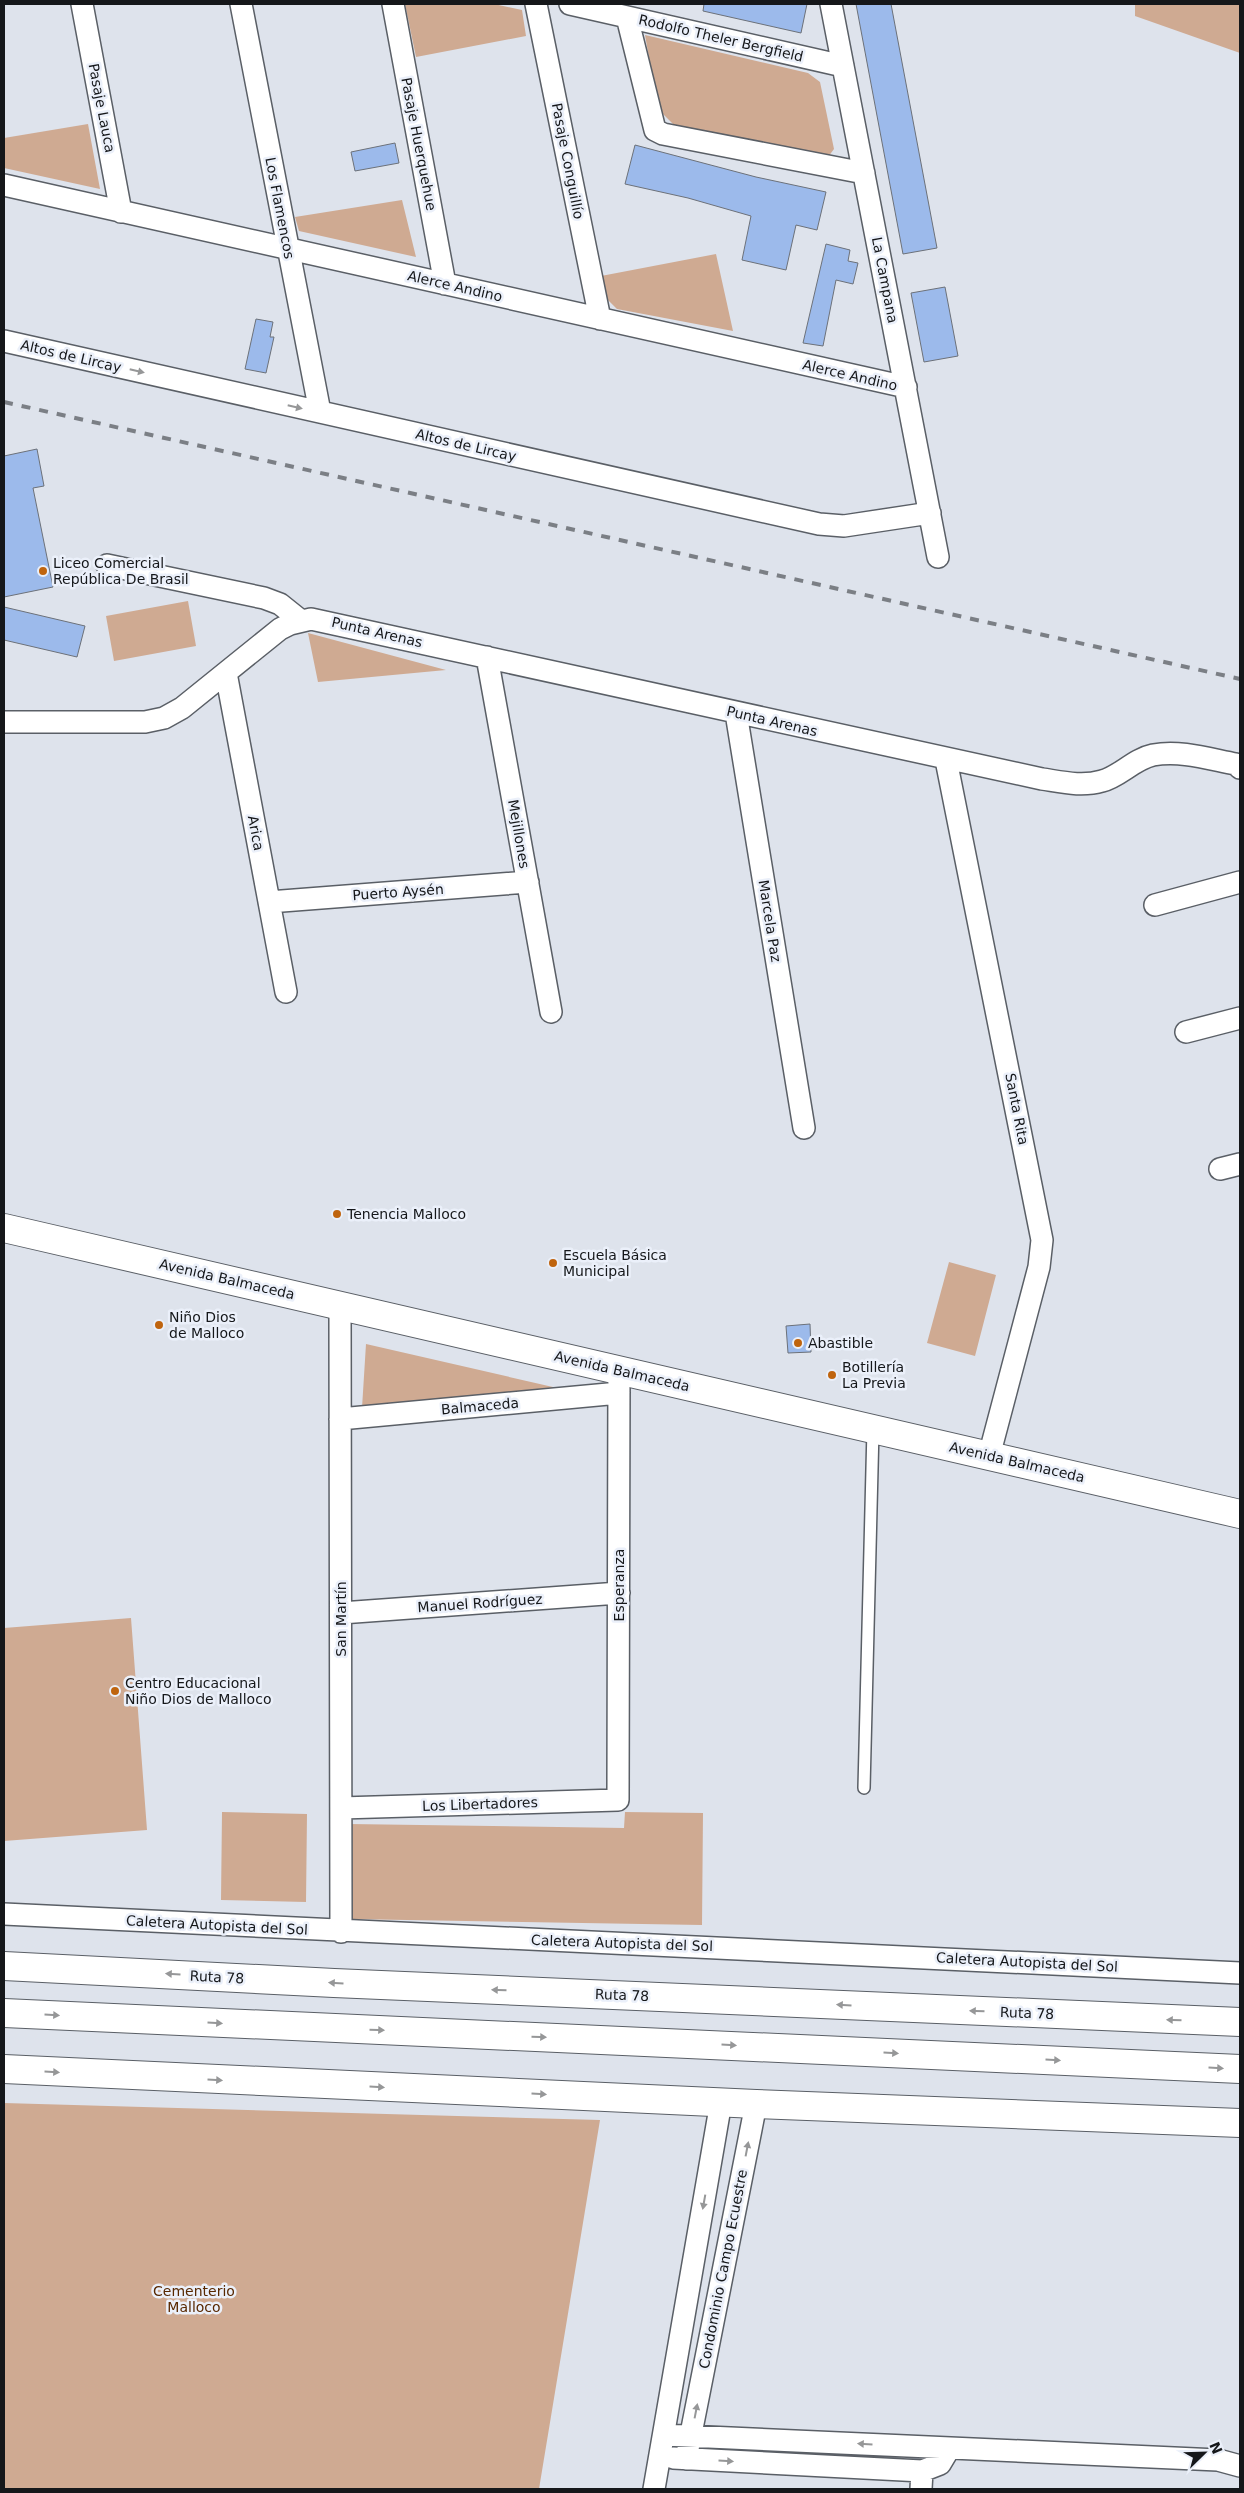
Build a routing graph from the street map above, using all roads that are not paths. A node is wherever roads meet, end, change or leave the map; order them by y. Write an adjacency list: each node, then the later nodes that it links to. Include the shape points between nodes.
1 (82, 4): 11 (street, Pasaje Lauca)
2 (241, 4): 12 (street, Los Flamencos)
3 (393, 4): 13 (street, Pasaje Huerquehue)
4 (536, 4): 14 (street, Pasaje Conguillío)
5 (570, 4): 7 (street, Rodolfo Theler Bergfield)
6 (831, 4): 8 (street, La Campana)
7 (627, 17): 8 (street, Rodolfo Theler Bergfield); 9 (street, via 655,130)
8 (843, 66): 9 (street, La Campana)
9 (864, 174): 16 (street, La Campana)
10 (4, 185): 11 (street, Alerce Andino)
11 (121, 212): 12 (street, Alerce Andino)
12 (288, 249): 13 (street, Alerce Andino); 17 (street, Los Flamencos)
13 (445, 284): 14 (street, Alerce Andino)
14 (600, 319): 16 (street, Alerce Andino)
15 (4, 341): 17 (street, Altos de Lircay, one-way to 17)
16 (906, 387): 18 (street, La Campana)
17 (320, 412): 18 (street, Altos de Lircay, via 828,526 852,526)
18 (930, 513): 19 (street, La Campana)
19 (938, 557)
20 (107, 564): 21 (street, via 264,598 280,604)
21 (300, 620): 22 (street, Punta Arenas, via 322,620); 23 (street, Punta Arenas, via 280,629)
22 (487, 657): 24 (street, Punta Arenas); 28 (street, Mejillones)
23 (226, 673): 25 (street, Punta Arenas, via 182,708 155,721); 30 (street, Arica)
24 (736, 712): 26 (street, Punta Arenas); 36 (street, Marcela Paz)
25 (4, 722)
26 (946, 760): 27 (street, Punta Arenas, via 1076,784 1104,781 1152,755 1181,754 1236,764); 42 (street, Santa Rita, via 1042,1240 1039,1267)
27 (1240, 768)
28 (528, 882): 30 (street, Puerto Aysén); 33 (street, Mejillones)
29 (1240, 882): 31 (street)
30 (269, 902): 32 (street, Arica)
31 (1156, 905)
32 (286, 992)
33 (551, 1012)
34 (1240, 1018): 35 (street)
35 (1186, 1032)
36 (804, 1128)
37 (4, 1228): 38 (main road, Avenida Balmaceda)
38 (340, 1306): 39 (main road, Avenida Balmaceda); 40 (street, San Martín)
39 (619, 1382): 40 (street, Balmaceda); 41 (main road, Avenida Balmaceda); 44 (street, Esperanza)
40 (340, 1419): 45 (street, San Martín)
41 (873, 1429): 42 (main road, Avenida Balmaceda); 46 (lane)
42 (989, 1456): 43 (main road, Avenida Balmaceda)
43 (1240, 1514)
44 (619, 1593): 45 (street, Manuel Rodríguez); 47 (street, Esperanza)
45 (341, 1613): 48 (street, San Martín)
46 (864, 1788)
47 (618, 1800): 48 (street, Los Libertadores)
48 (341, 1808): 50 (street, San Martín)
49 (4, 1914): 50 (street, Caletera Autopista del Sol)
50 (341, 1932): 52 (street, Caletera Autopista del Sol)
51 (4, 1966): 54 (main road, Ruta 78, one-way to 51)
52 (1240, 1973)
53 (4, 2013): 56 (main road, one-way to 56)
54 (1240, 2022)
55 (4, 2069): 57 (main road, one-way to 57)
56 (1240, 2069)
57 (721, 2102): 58 (main road); 60 (street, Condominio Campo Ecuestre, one-way to 60)
58 (756, 2104): 59 (main road); 61 (street, Condominio Campo Ecuestre, one-way to 58)
59 (1240, 2124)
60 (664, 2434): 61 (street); 64 (street, Condominio Campo Ecuestre)
61 (691, 2435): 62 (street, one-way to 61); 65 (street, Condominio Campo Ecuestre)
62 (899, 2446): 63 (street); 67 (street)
63 (949, 2448): 66 (street, via 1218,2460); 68 (street, via 940,2464)
64 (660, 2458): 65 (street); 69 (street, Condominio Campo Ecuestre)
65 (686, 2459): 67 (street, one-way to 67)
66 (1240, 2466)
67 (896, 2470): 68 (street)
68 (922, 2480)
69 (654, 2489)

